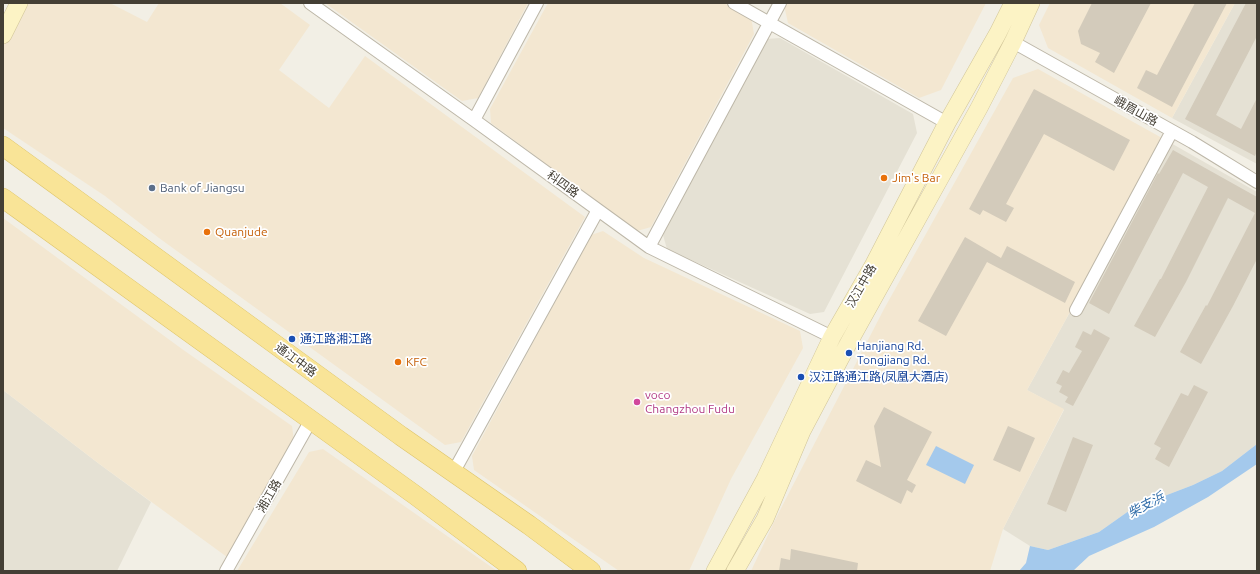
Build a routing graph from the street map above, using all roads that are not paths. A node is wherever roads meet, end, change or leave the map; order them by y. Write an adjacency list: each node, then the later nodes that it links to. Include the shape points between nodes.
1 (20, 3): 9 (main road)
2 (310, 3): 11 (street, 科四路)
3 (537, 3): 11 (street)
4 (734, 3): 8 (street)
5 (780, 3): 8 (street)
6 (1013, 3): 12 (main road, 汉江中路)
7 (1031, 3): 10 (main road, 汉江中路)
8 (769, 22): 12 (street); 18 (street)
9 (3, 35)
10 (1013, 42): 13 (street, 峨眉山路); 27 (main road, 汉江中路, via 805,424 765,518)
11 (474, 120): 17 (street, 科四路)
12 (947, 123): 20 (main road, 汉江中路, via 874,264)
13 (1172, 131): 15 (street, 峨眉山路); 19 (street)
14 (3, 146): 22 (main road, 通江中路)
15 (1257, 182)
16 (3, 198): 21 (main road)
17 (598, 210): 18 (street, 科四路); 22 (street)
18 (649, 247): 20 (street, 科四路)
19 (1076, 310)
20 (832, 337): 26 (main road, 汉江中路, via 765,479)
21 (312, 420): 23 (street, 湘江路); 24 (main road)
22 (453, 473): 25 (main road, 通江中路)
23 (226, 571)
24 (517, 571)
25 (590, 571)
26 (715, 571)
27 (734, 571)

